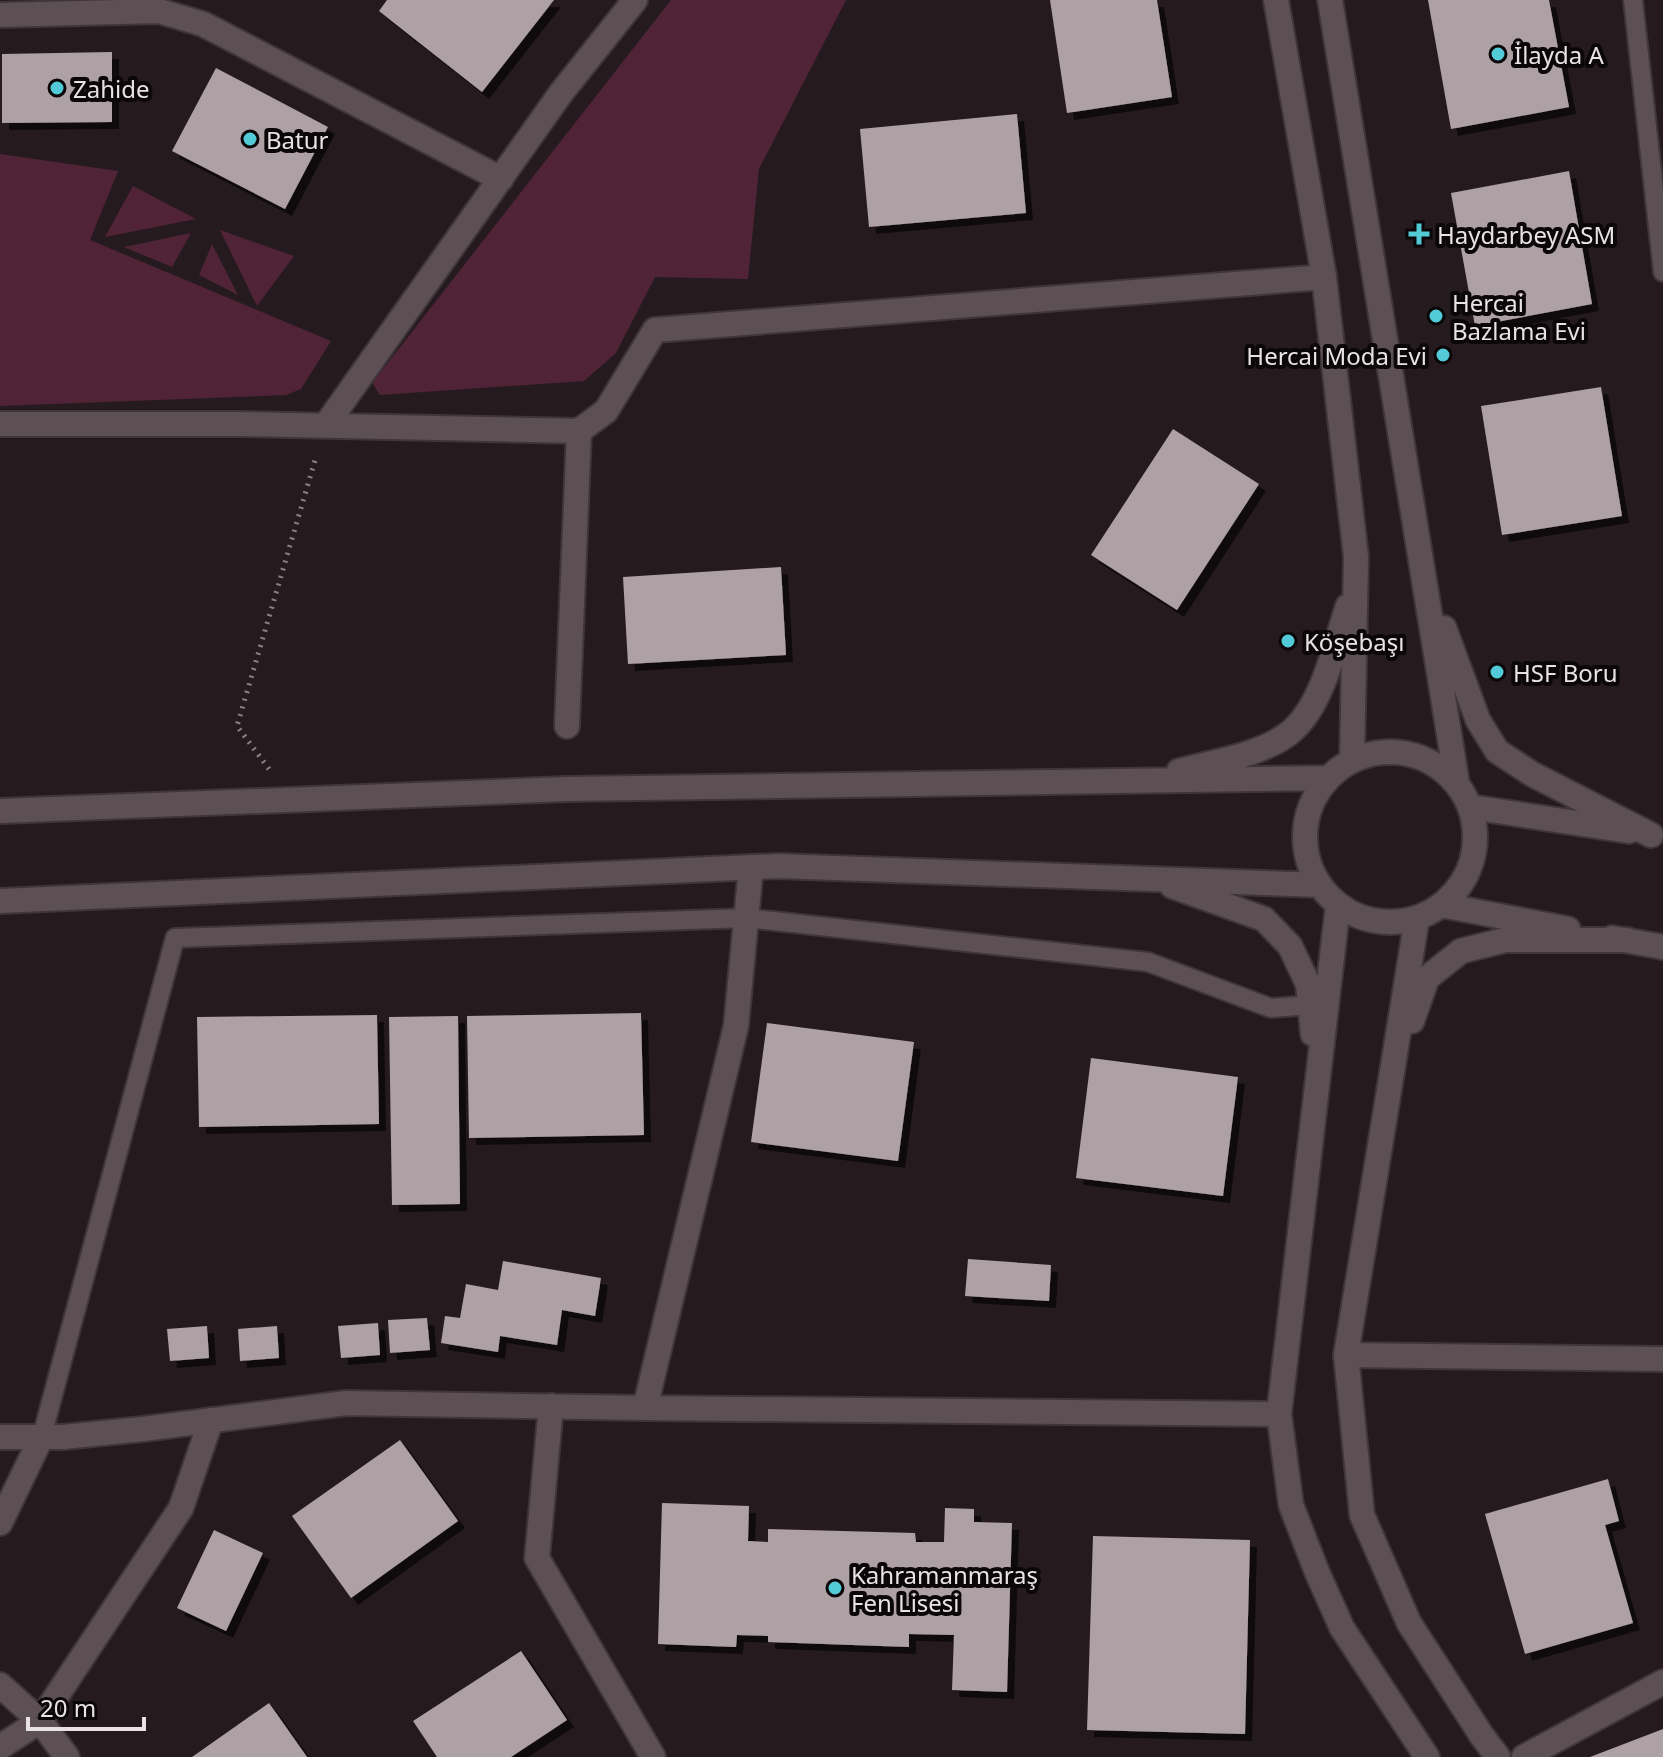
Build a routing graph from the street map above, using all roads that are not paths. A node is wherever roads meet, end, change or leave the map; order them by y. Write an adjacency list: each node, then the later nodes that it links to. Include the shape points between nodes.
1 (635, 0): 7 (street)
2 (1276, 0): 9 (street)
3 (1633, 0): 8 (lane)
4 (1335, 7): 13 (street)
5 (184, 8): 6 (street); 7 (street, via 203,24)
6 (0, 15)
7 (501, 179): 11 (street)
8 (1663, 272)
9 (1324, 277): 12 (street, via 655,330 606,411); 14 (street)
10 (0, 424): 11 (street)
11 (326, 425): 12 (street)
12 (579, 431): 15 (street)
13 (1426, 579): 19 (street); 22 (street, via 1478,720 1497,751)
14 (1355, 584): 16 (street); 18 (street, via 1316,700 1294,730 1260,749)
15 (567, 726)
16 (1352, 761): 17 (street); 19 (street, via 1379,752 1408,754 1435,764)
17 (1328, 778): 18 (street); 25 (street, via 1312,802 1305,830 1308,859)
18 (1143, 781): 21 (street, via 583,788)
19 (1457, 783): 20 (street)
20 (1471, 807): 22 (street); 28 (street, via 1476,834 1472,861 1460,885)
21 (0, 811)
22 (1657, 836)
23 (751, 867): 24 (street); 26 (street); 29 (street)
24 (1151, 879): 25 (street); 33 (street, via 1264,919 1290,946 1308,984)
25 (1320, 885): 27 (street)
26 (0, 901)
27 (1338, 905): 30 (street, via 1390,922); 34 (street)
28 (1441, 905): 30 (street); 31 (street)
29 (746, 918): 33 (lane, via 1148,962 1271,1008); 39 (street, via 736,1026); 42 (lane, via 175,938)
30 (1417, 918): 35 (street)
31 (1627, 940): 32 (street); 35 (street, via 1505,940 1461,951 1427,978)
32 (1663, 947)
33 (1310, 1005): 34 (street)
34 (1318, 1080): 40 (street)
35 (1389, 1091): 36 (street)
36 (1346, 1355): 37 (street); 52 (street, via 1362,1515 1409,1623)
37 (1663, 1359)
38 (551, 1406): 39 (street); 41 (street, via 346,1403); 50 (street, via 537,1558)
39 (645, 1408): 40 (street)
40 (1279, 1414): 51 (street, via 1291,1505 1317,1572 1342,1628)
41 (211, 1420): 42 (street); 47 (street, via 181,1508)
42 (42, 1436): 43 (street); 44 (street)
43 (0, 1437)
44 (0, 1523)
45 (1663, 1682): 53 (street)
46 (0, 1685): 47 (street)
47 (40, 1721): 48 (street); 49 (street)
48 (0, 1747)
49 (67, 1757)
50 (653, 1757)
51 (1427, 1757)
52 (1498, 1757)
53 (1524, 1757)

